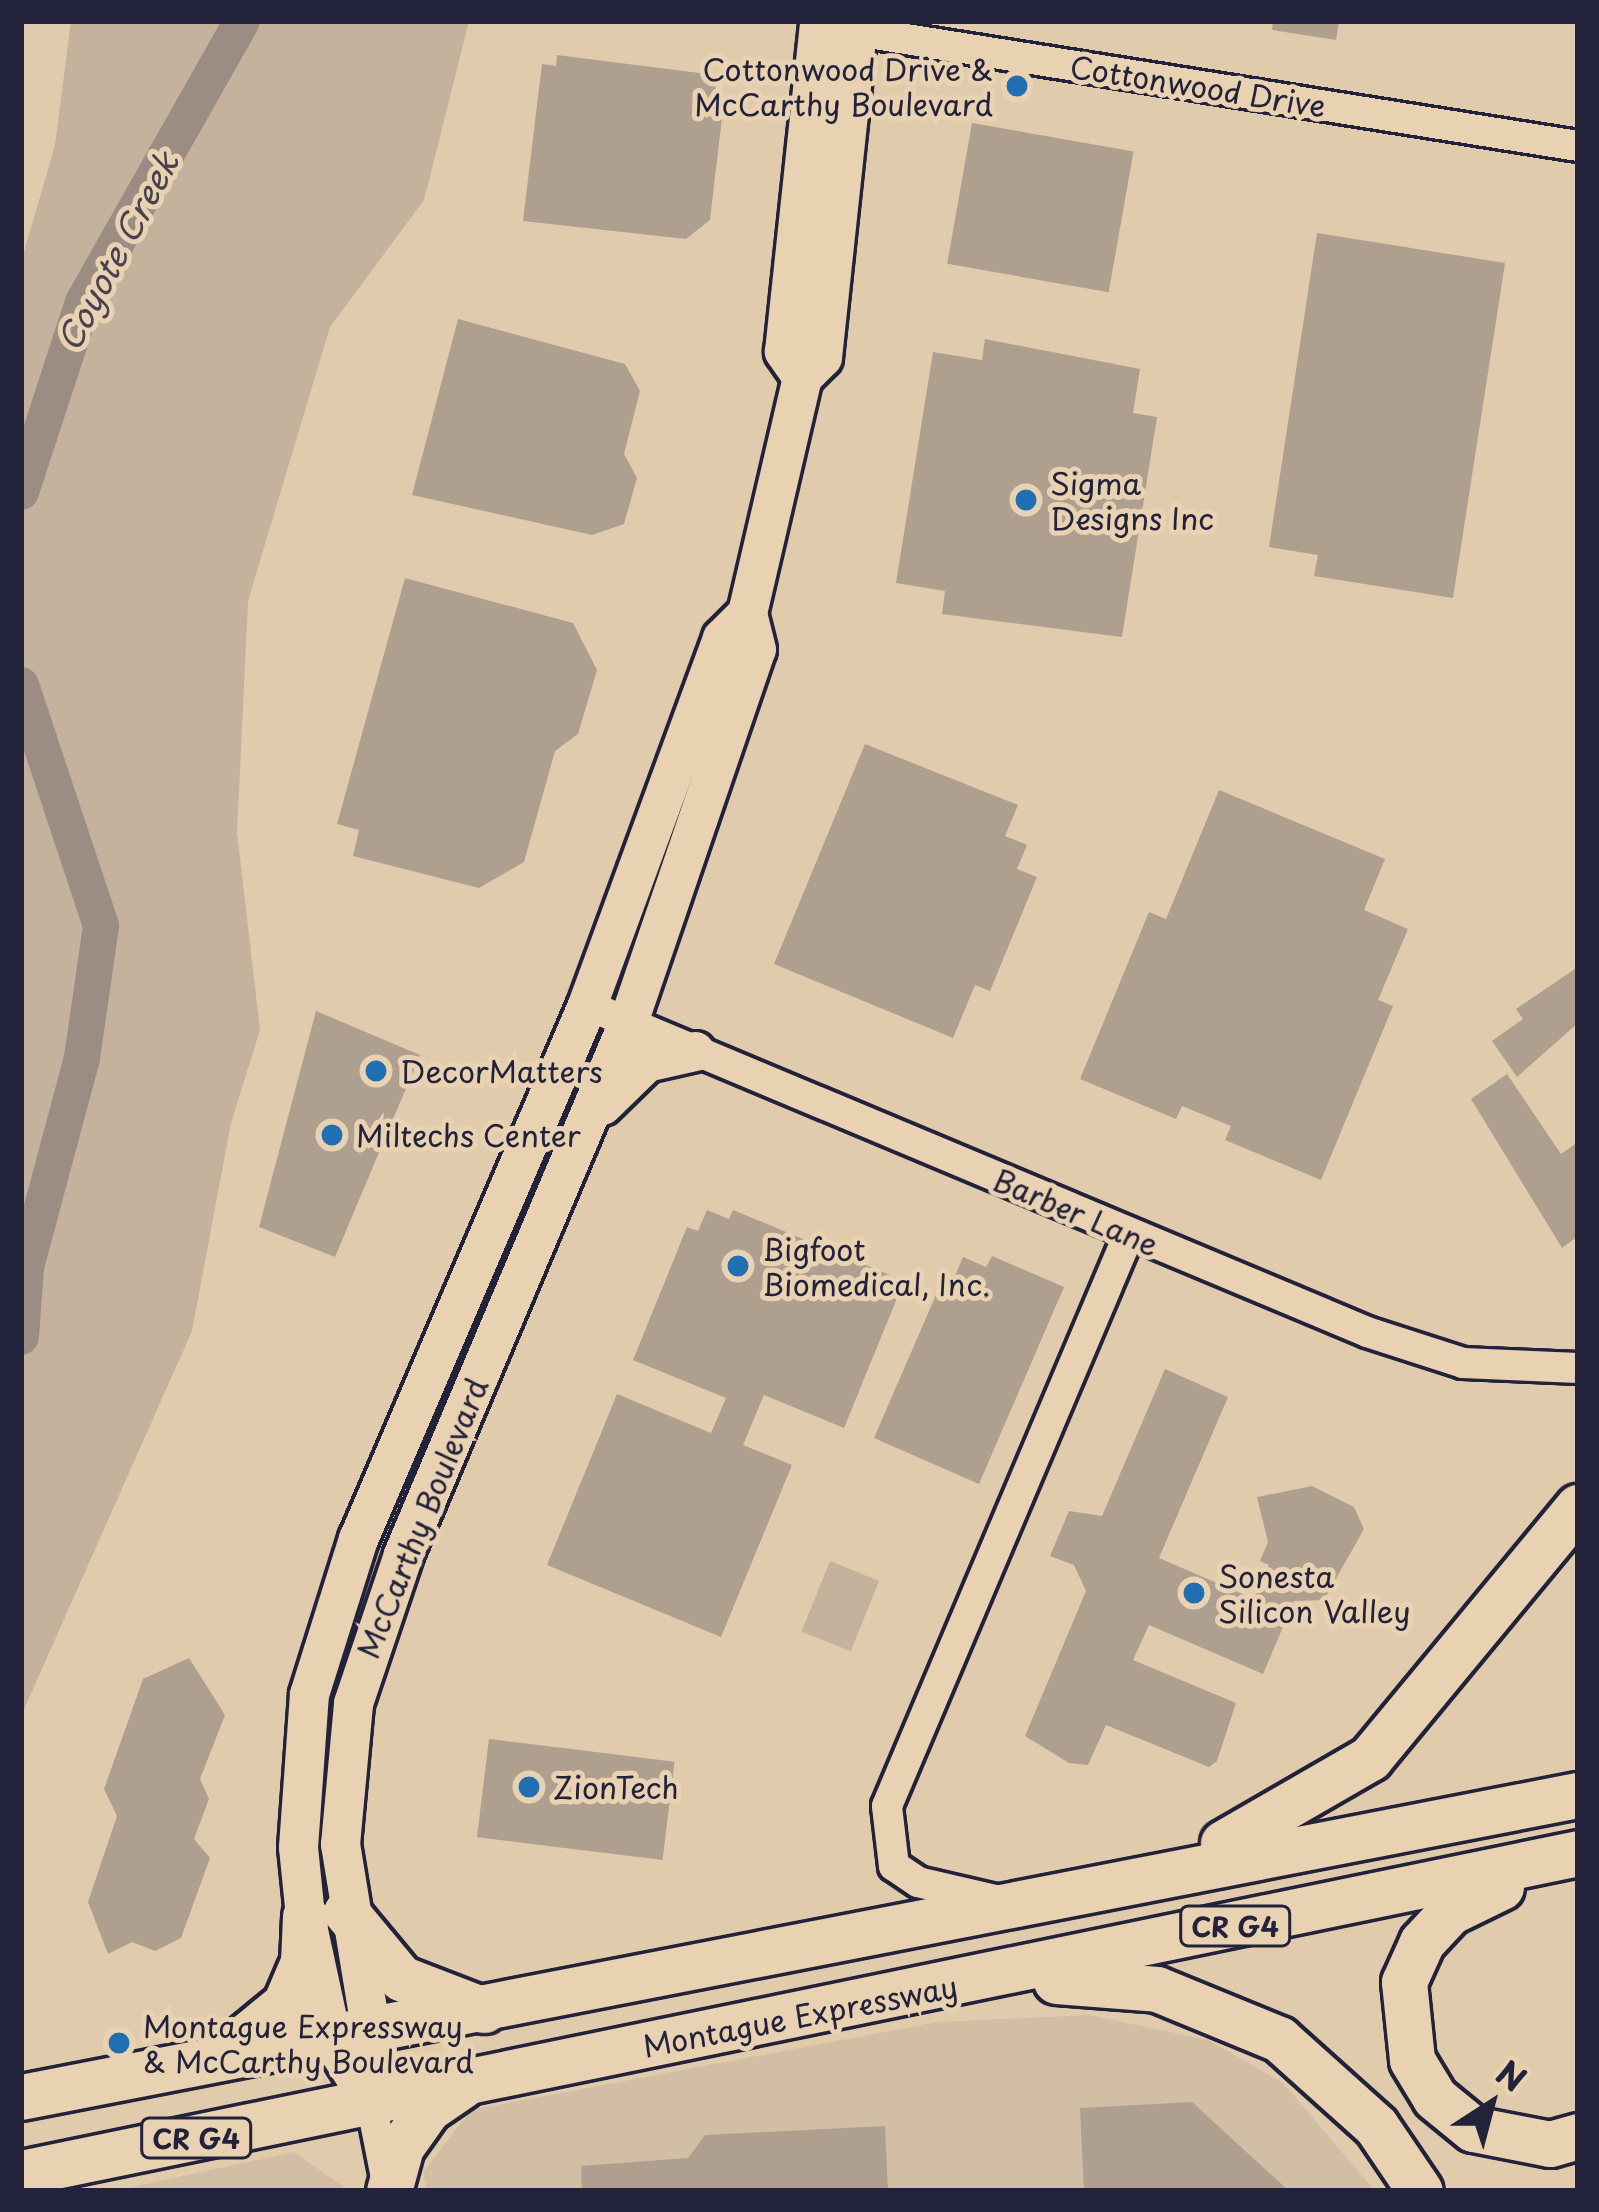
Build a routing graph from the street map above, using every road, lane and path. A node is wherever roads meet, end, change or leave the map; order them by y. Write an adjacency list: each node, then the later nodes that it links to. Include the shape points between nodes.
1 (819, 23): 2 (street, Cottonwood Drive); 4 (main road, McCarthy Boulevard, via 784,351)
2 (858, 27): 3 (street, Cottonwood Drive); 4 (main road, McCarthy Boulevard, via 822,357)
3 (1578, 146)
4 (802, 377): 5 (main road, McCarthy Boulevard)
5 (747, 613): 6 (main road, McCarthy Boulevard, via 722,638); 7 (main road, McCarthy Boulevard, via 757,649)
6 (587, 1005): 7 (street, Barber Lane); 18 (main road, McCarthy Boulevard, via 330,1613 301,1753)
7 (628, 1022): 8 (street, Barber Lane); 9 (main road, McCarthy Boulevard)
8 (695, 1051): 9 (main road, via 646,1062); 10 (street, Barber Lane)
9 (584, 1128): 18 (main road, McCarthy Boulevard, via 374,1628 344,1758)
10 (1129, 1234): 11 (street, Barber Lane, via 1463,1363); 17 (street, via 887,1806 884,1841 894,1866 918,1882)
11 (1578, 1368)
12 (1578, 1507): 16 (highway, via 1370,1758 1281,1815)
13 (1578, 1795): 16 (highway, CR G4)
14 (1578, 1853): 19 (highway, Montague Expressway / CR G4)
15 (1578, 1864): 26 (highway, via 1450,1912 1403,1982 1402,2024 1436,2098 1473,2129 1550,2144)
16 (1160, 1870): 17 (highway, CR G4)
17 (1006, 1903): 20 (highway, CR G4)
18 (325, 1914): 20 (highway, via 401,1978); 21 (main road, McCarthy Boulevard); 22 (highway, via 286,2004)
19 (892, 1999): 23 (highway, Montague Expressway / CR G4); 29 (highway, via 1090,1979 1221,2009 1330,2078)
20 (484, 2010): 21 (highway, CR G4)
21 (352, 2037): 22 (highway, CR G4); 25 (main road, McCarthy Boulevard)
22 (207, 2066): 24 (highway, CR G4)
23 (470, 2080): 25 (highway, Montague Expressway / CR G4); 28 (highway, via 428,2109 401,2147)
24 (21, 2097)
25 (370, 2102): 27 (highway, Montague Expressway / CR G4); 28 (street)
26 (1578, 2136)
27 (21, 2173)
28 (389, 2191)
29 (1420, 2191)

